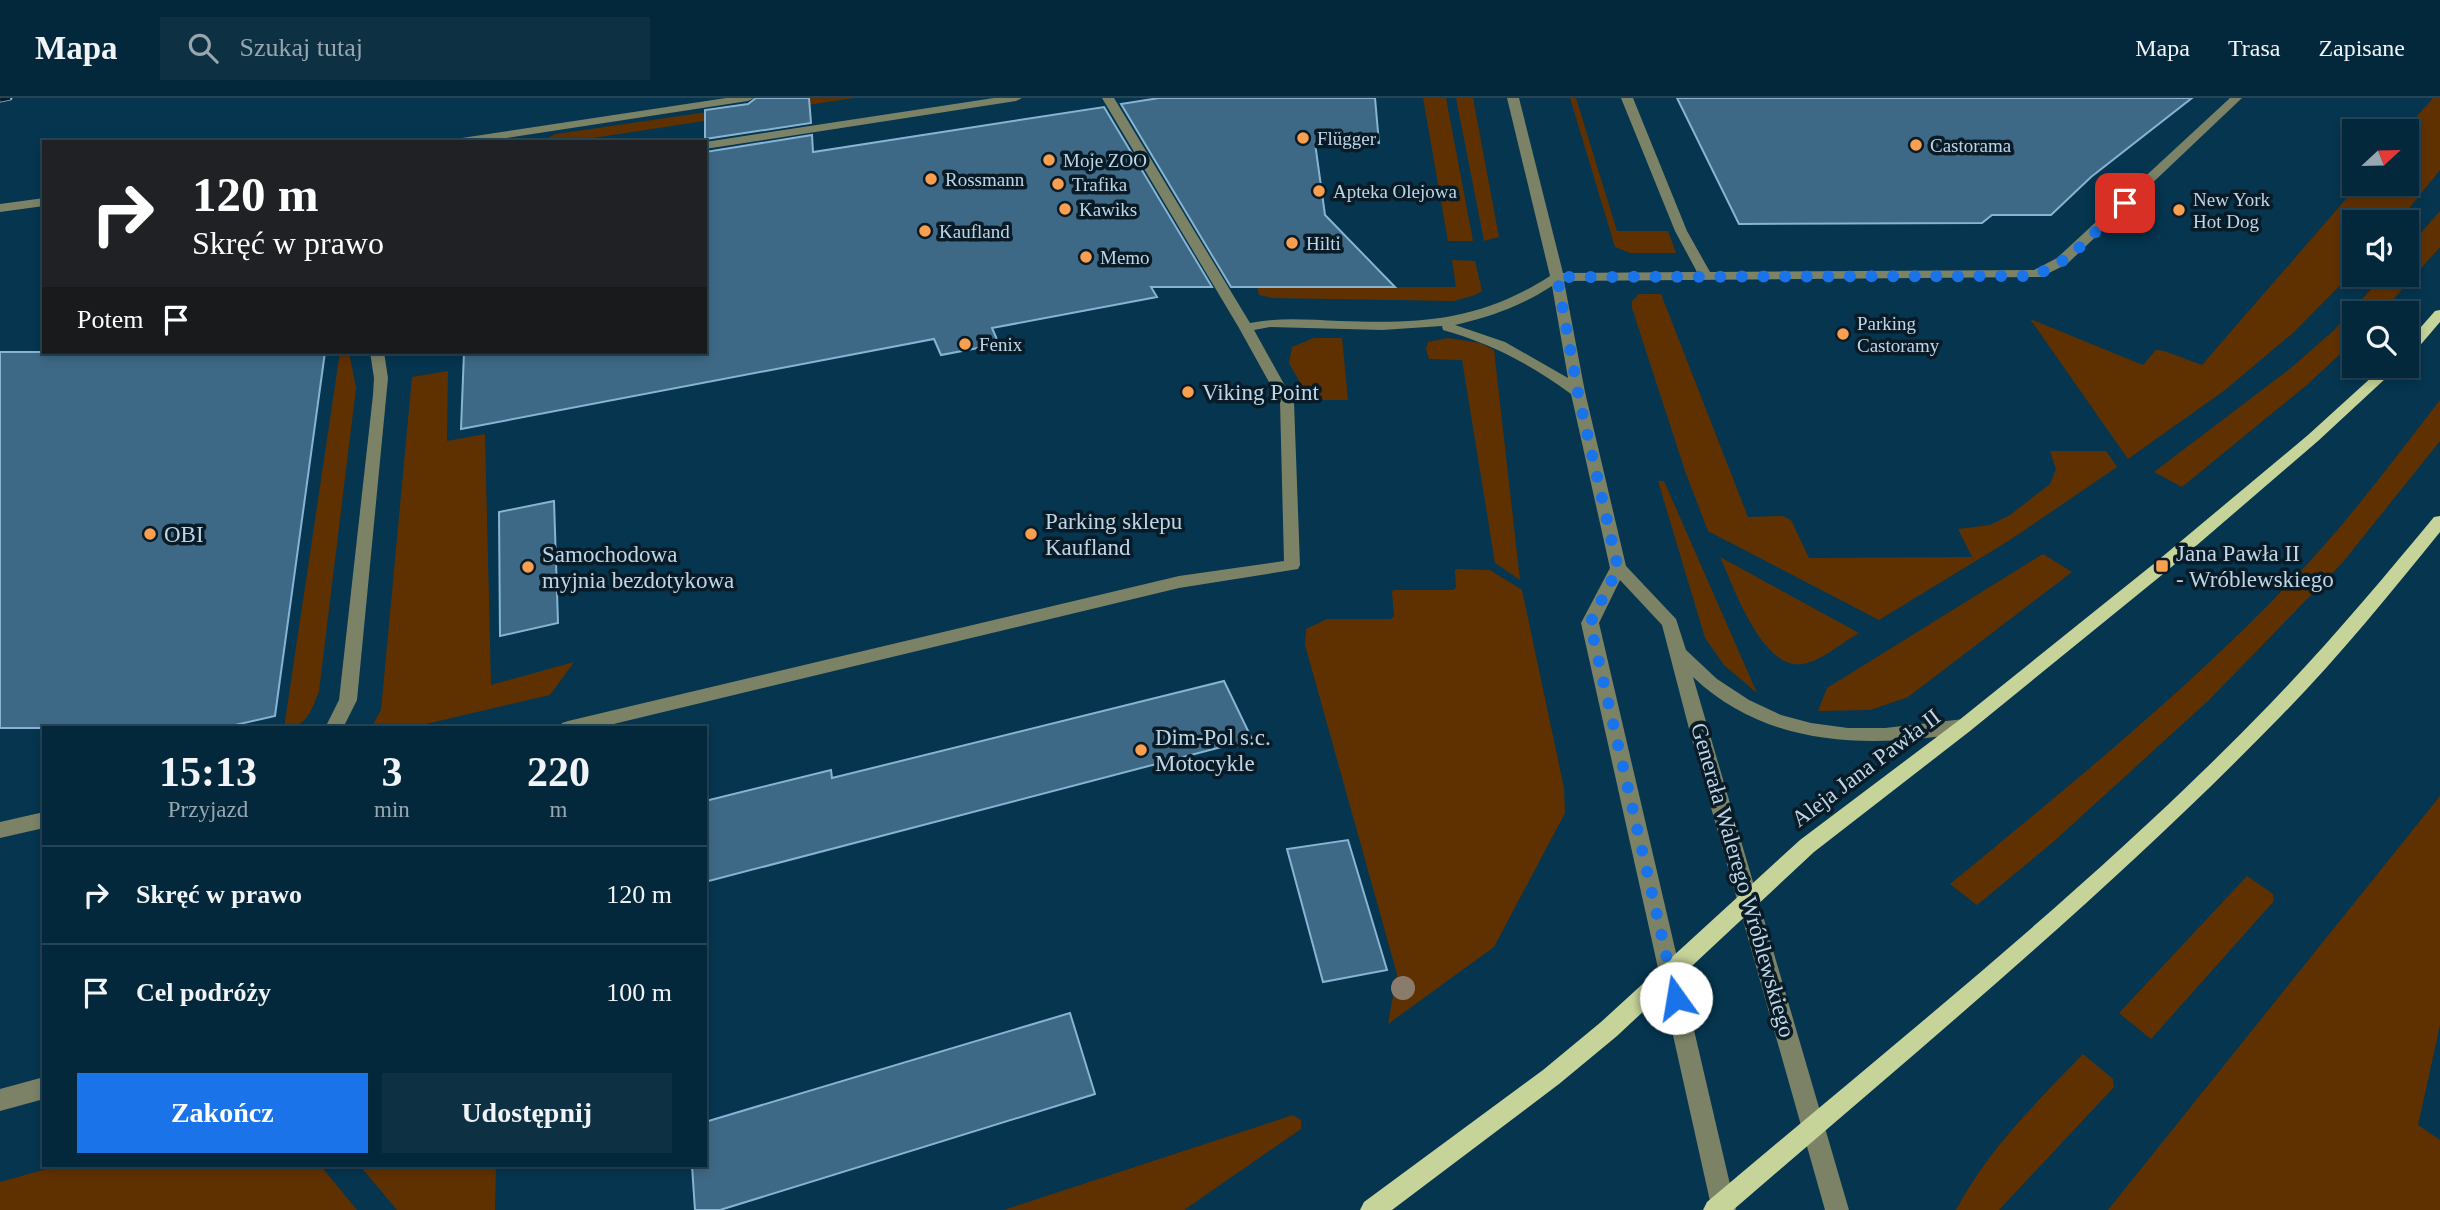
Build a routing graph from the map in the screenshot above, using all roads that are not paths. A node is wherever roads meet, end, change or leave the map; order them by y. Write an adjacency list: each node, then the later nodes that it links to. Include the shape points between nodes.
1 (748, 98): 7 (street)
2 (1016, 98): 9 (street)
3 (1108, 98): 16 (street)
4 (1513, 98): 12 (street)
5 (1627, 98): 13 (street, via 1681,231)
6 (2236, 98): 13 (street, via 2046,271 2027,276)
7 (510, 138): 8 (street)
8 (482, 140)
9 (707, 146)
10 (42, 202): 11 (street)
11 (0, 208)
12 (1557, 277): 13 (street); 15 (street, via 1542,290 1495,313); 20 (street)
13 (1706, 277)
14 (2440, 314): 17 (main road)
15 (1440, 325): 16 (street, via 1269,323); 20 (street, via 1500,343)
16 (1246, 328): 25 (street, via 1287,402 1292,565 1179,582)
17 (2419, 337)
18 (377, 354): 24 (street, via 380,395 348,701)
19 (2378, 378): 26 (main road, Aleja Jana Pawła II, via 2215,523)
20 (1578, 392): 22 (street)
21 (2440, 521): 33 (main road, via 2342,638 2181,803)
22 (1618, 568): 23 (street, Generała Walerego Wróblewskiego, via 1670,624); 30 (street, via 1590,623)
23 (1678, 651): 26 (street, via 1725,695 1769,720 1800,729 1882,737); 29 (street, Generała Walerego Wróblewskiego)
24 (335, 726)
25 (576, 726)
26 (1964, 726): 29 (main road, Aleja Jana Pawła II, via 1807,846)
27 (42, 820): 28 (street)
28 (0, 830)
29 (1749, 899): 30 (main road, Aleja Jana Pawła II); 33 (street, Generała Walerego Wróblewskiego)
30 (1670, 973): 34 (street); 35 (main road, Aleja Jana Pawła II, via 1551,1077)
31 (42, 1089): 32 (street)
32 (0, 1100)
33 (1814, 1126): 34 (main road); 36 (street, Generała Walerego Wróblewskiego)
34 (1721, 1208)
35 (1372, 1210)
36 (1837, 1210)

